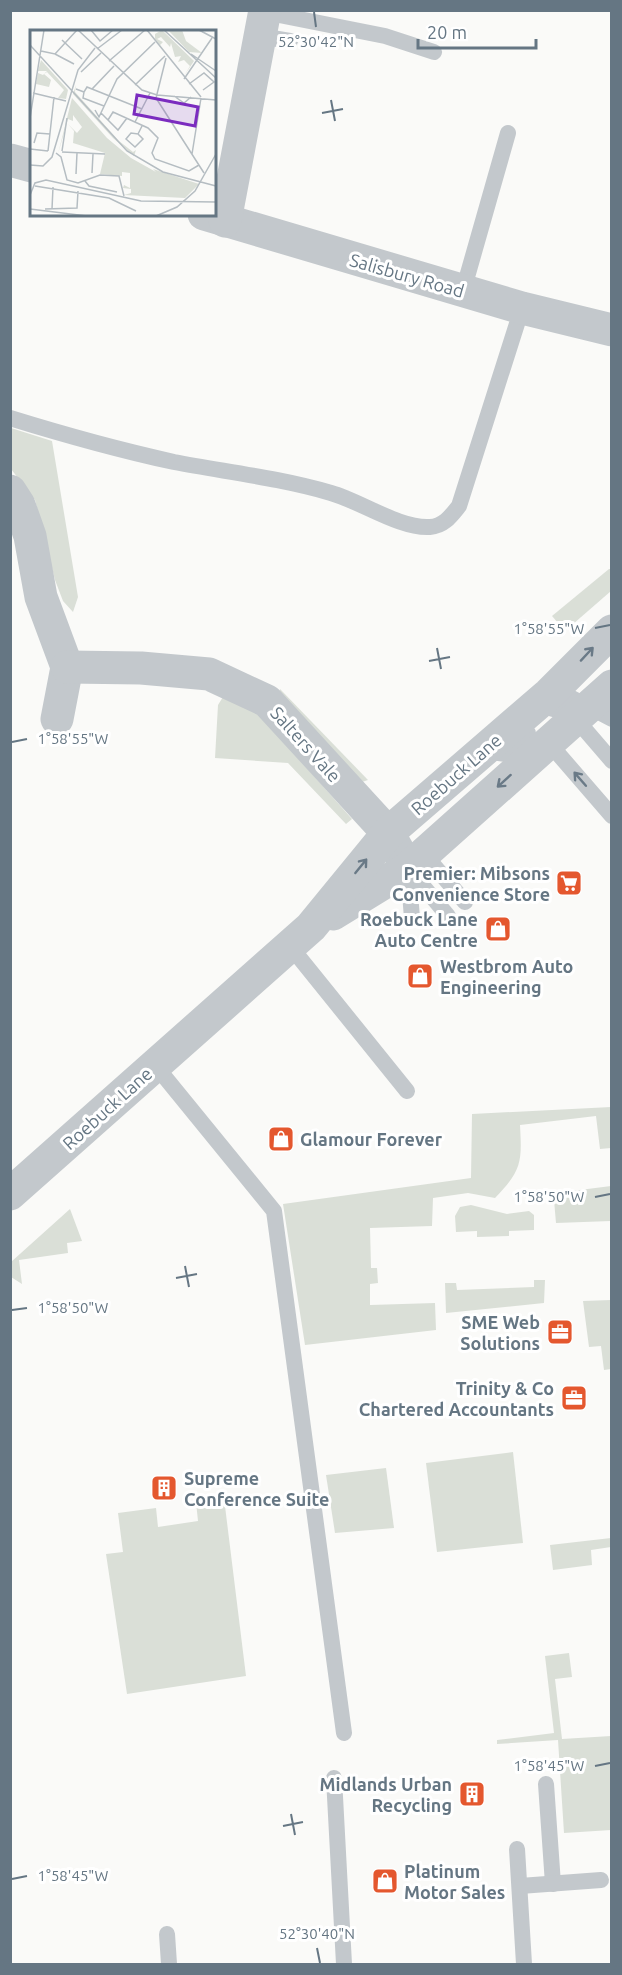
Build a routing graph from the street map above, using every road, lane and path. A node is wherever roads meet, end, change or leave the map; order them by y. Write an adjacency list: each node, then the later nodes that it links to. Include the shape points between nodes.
1 (270, 25): 2 (lane, via 386,36); 6 (street)
2 (434, 52)
3 (508, 133): 8 (lane)
4 (10, 160): 5 (street)
5 (30, 165)
6 (216, 214)
7 (215, 218): 8 (street, Salisbury Road)
8 (463, 291): 9 (street, Salisbury Road)
9 (522, 308): 10 (street, Salisbury Road); 11 (lane, via 459,506 446,522 431,527 409,524 332,493 174,462)
10 (612, 330)
11 (10, 418)
12 (10, 491): 14 (street, via 30,536 41,597)
13 (612, 631): 18 (street, Roebuck Lane, one-way to 13, via 549,694)
14 (67, 667): 16 (street); 22 (street, Salters Vale, via 209,674 267,701)
15 (596, 707): 17 (street, Roebuck Lane); 18 (lane, via 568,696 506,754); 19 (lane)
16 (57, 719)
17 (548, 742): 20 (lane, one-way to 17); 21 (street, Roebuck Lane, one-way to 21)
18 (483, 751): 22 (street, Roebuck Lane)
19 (612, 760)
20 (612, 816)
21 (461, 819): 22 (street, via 439,814 408,840); 23 (street, Roebuck Lane)
22 (388, 833): 23 (street, Salters Vale); 27 (street, Roebuck Lane, one-way to 22)
23 (416, 861): 24 (lane); 25 (lane); 26 (lane); 27 (street, Roebuck Lane)
24 (465, 902)
25 (448, 916)
26 (412, 918)
27 (300, 937): 28 (street, Roebuck Lane); 29 (lane)
28 (156, 1065): 30 (street, Roebuck Lane); 31 (lane, via 274,1211)
29 (407, 1091)
30 (10, 1194)
31 (344, 1733)
32 (334, 1778): 40 (lane)
33 (546, 1784): 36 (lane)
34 (517, 1849): 37 (lane)
35 (601, 1880): 36 (lane)
36 (553, 1884): 37 (lane)
37 (520, 1886): 41 (lane)
38 (167, 1934): 39 (lane)
39 (169, 1965)
40 (344, 1965)
41 (524, 1965)

